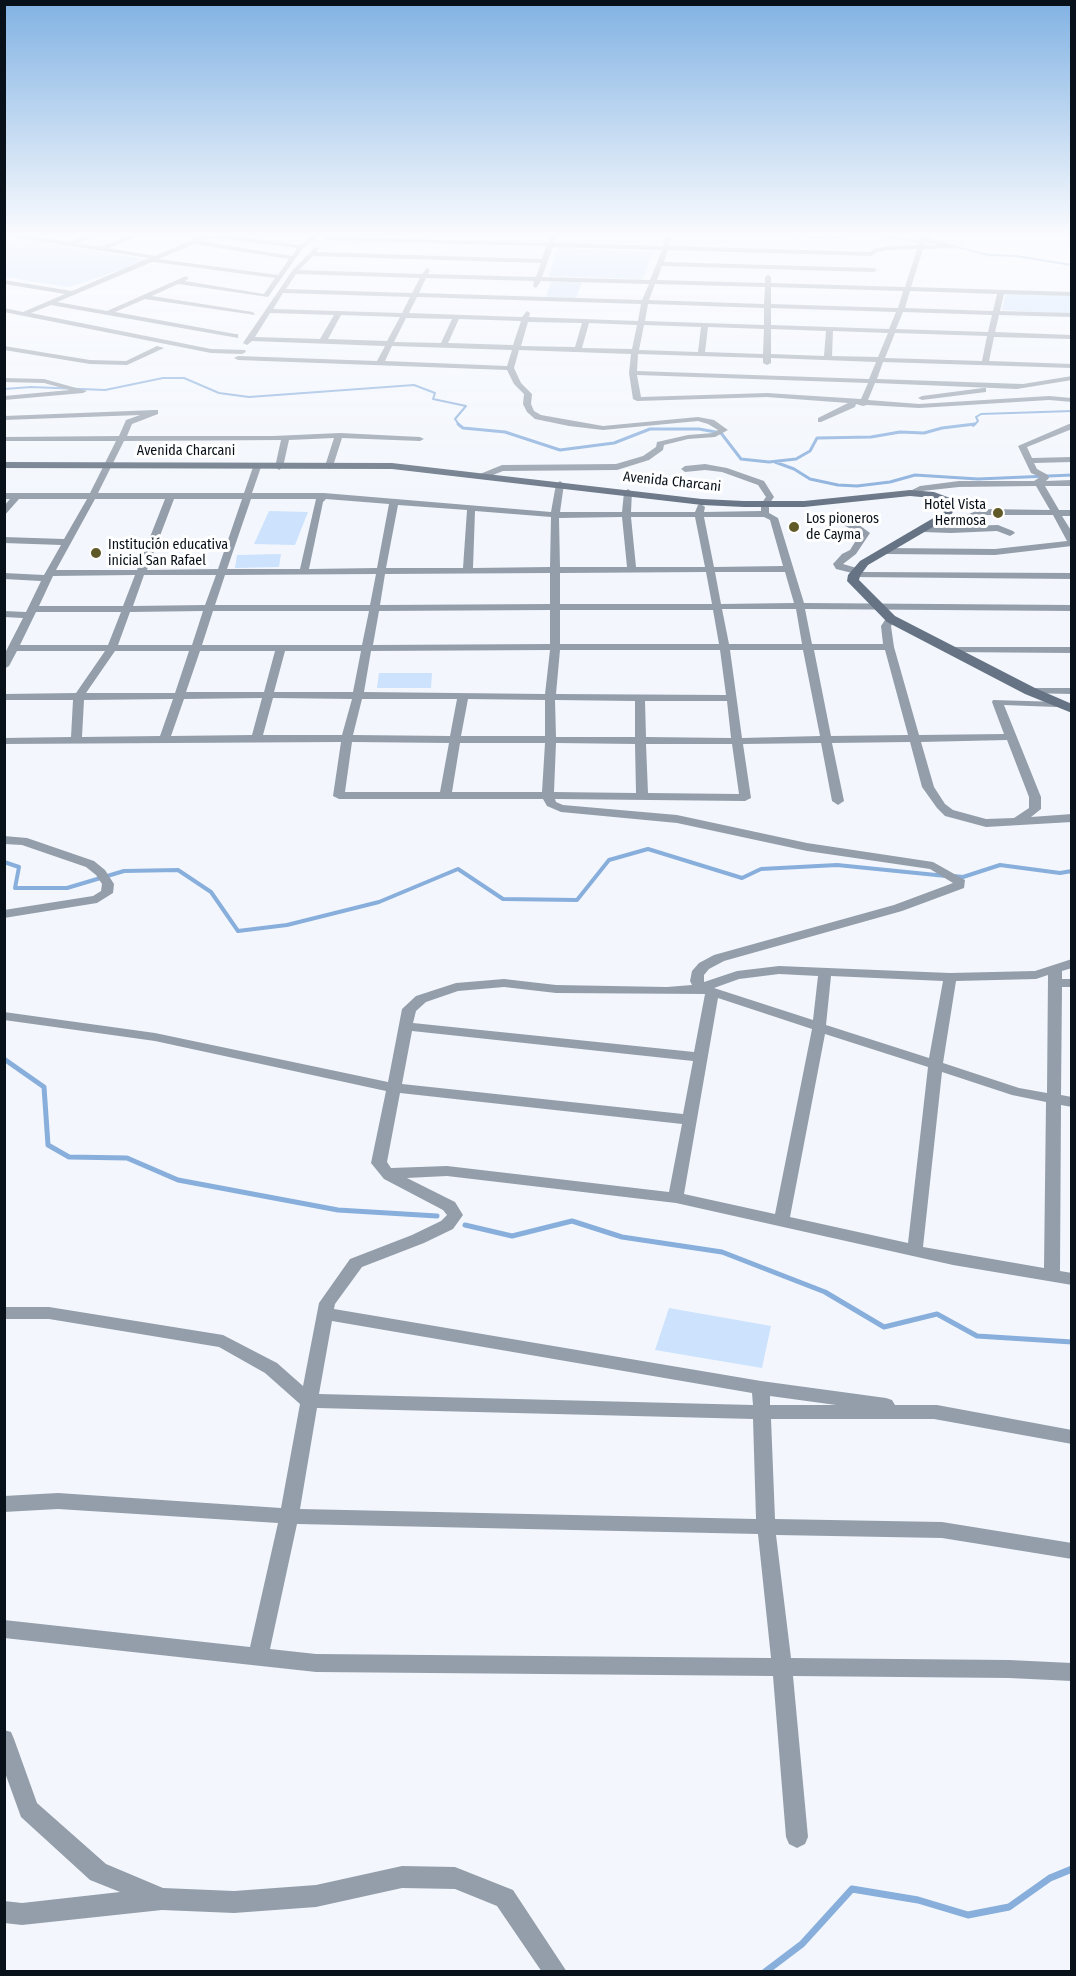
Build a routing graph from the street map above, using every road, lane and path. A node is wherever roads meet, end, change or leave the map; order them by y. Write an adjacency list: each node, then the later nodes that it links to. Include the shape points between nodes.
1 (57, 325): 26 (street)
2 (85, 325): 29 (street)
3 (175, 325): 19 (street)
4 (259, 325): 21 (street)
5 (332, 325): 22 (street)
6 (399, 325): 23 (street)
7 (452, 325): 24 (street)
8 (523, 325): 27 (street)
9 (585, 325): 28 (street)
10 (642, 325): 31 (street)
11 (705, 325): 32 (street)
12 (712, 325): 15 (street)
13 (894, 325): 17 (street)
14 (994, 325): 18 (street)
15 (767, 327): 16 (street); 33 (street)
16 (830, 329): 17 (street); 34 (street)
17 (892, 331): 18 (street); 35 (street)
18 (992, 334): 20 (street); 37 (street)
19 (235, 336)
20 (1071, 337)
21 (250, 339): 22 (street); 30 (street)
22 (323, 341): 23 (street)
23 (389, 344): 24 (street); 36 (street)
24 (444, 345): 27 (street)
25 (4, 348): 26 (street, via 90,362 127,363)
26 (160, 348): 29 (street, via 202,354)
27 (516, 348): 28 (street); 39 (street)
28 (578, 350): 31 (street)
29 (211, 351): 30 (street)
30 (242, 352): 36 (street, via 238,357)
31 (636, 352): 32 (street); 40 (street)
32 (701, 354): 33 (street)
33 (767, 356): 34 (street); 41 (street)
34 (828, 358): 35 (street)
35 (881, 360): 37 (street); 44 (street)
36 (380, 363): 39 (street)
37 (985, 363): 38 (street)
38 (1071, 366)
39 (510, 368): 68 (street, via 528,394 531,412 549,421 603,428 698,419 724,430 716,435 660,444 646,458 617,467 502,468)
40 (633, 373): 41 (street); 46 (street, via 639,400)
41 (767, 375): 44 (street); 46 (street)
42 (1071, 378): 45 (street)
43 (4, 380): 47 (street, via 44,381 82,391)
44 (873, 380): 45 (street); 50 (street)
45 (1025, 386): 51 (street)
46 (767, 395): 49 (street)
47 (6, 397)
48 (1071, 400): 51 (street, via 1049,398 943,406)
49 (852, 403): 50 (street); 53 (street)
50 (863, 404): 51 (street)
51 (884, 404)
52 (4, 418): 57 (street, via 155,412 129,422)
53 (820, 420)
54 (1071, 426): 61 (street, via 1022,446)
55 (340, 435): 56 (street); 59 (street); 64 (street)
56 (286, 437): 57 (street); 66 (street)
57 (123, 438): 58 (street); 63 (street)
58 (4, 439)
59 (420, 439)
60 (1071, 459): 61 (street)
61 (1029, 461): 69 (street, via 1034,471 1044,475)
62 (4, 465): 63 (main road, Avenida Charcani)
63 (109, 466): 65 (main road, Avenida Charcani); 79 (street)
64 (329, 466): 66 (main road, Avenida Charcani); 68 (main road, Avenida Charcani, via 392,466)
65 (257, 467): 66 (main road, Avenida Charcani); 75 (street)
66 (279, 467)
67 (685, 469): 82 (street, via 724,470 760,483 771,497)
68 (483, 476): 71 (main road, Avenida Charcani)
69 (1039, 483): 70 (street); 73 (street, via 959,484); 85 (street)
70 (1071, 483)
71 (560, 484): 72 (main road, Avenida Charcani); 89 (street)
72 (628, 492): 80 (main road, Avenida Charcani); 87 (street)
73 (910, 494): 82 (main road, Avenida Charcani); 91 (main road, Avenida Charcani, via 941,497 950,508 946,515)
74 (171, 495): 75 (street); 79 (street); 108 (street)
75 (246, 495): 78 (street); 104 (street)
76 (4, 496): 77 (street)
77 (16, 496): 79 (street); 84 (street)
78 (324, 496): 81 (street); 105 (street, via 319,501)
79 (93, 497): 95 (street)
80 (702, 502): 82 (main road, Avenida Charcani); 88 (street)
81 (394, 503): 83 (street); 106 (street)
82 (765, 509): 88 (street); 100 (street, via 774,518)
83 (471, 510): 89 (street); 107 (street)
84 (4, 513)
85 (1058, 513): 86 (street); 92 (street, via 981,512); 96 (street)
86 (1071, 513)
87 (626, 514): 88 (street); 89 (street); 103 (street)
88 (699, 514): 101 (street)
89 (555, 515): 102 (street)
90 (839, 517): 97 (street, via 865,533)
91 (922, 529): 92 (street); 98 (main road, Avenida Charcani)
92 (951, 530): 93 (street, via 998,528)
93 (1010, 532)
94 (4, 540): 95 (street)
95 (68, 542): 110 (street)
96 (1071, 542): 98 (street, via 995,552)
97 (854, 550): 99 (street); 109 (street, via 838,564)
98 (885, 551): 99 (main road, Avenida Charcani)
99 (870, 559): 109 (main road, Avenida Charcani)
100 (789, 569): 101 (street); 114 (street)
101 (711, 570): 103 (street); 116 (street)
102 (554, 571): 103 (street); 107 (street); 120 (street)
103 (632, 571)
104 (221, 572): 105 (street); 108 (street); 115 (street)
105 (304, 572): 106 (street)
106 (379, 572): 107 (street); 119 (street)
107 (468, 572)
108 (140, 573): 110 (street); 118 (street)
109 (855, 573): 112 (street); 113 (main road, via 853,581)
110 (49, 575): 111 (street); 121 (street)
111 (4, 576)
112 (1071, 576)
113 (877, 606): 114 (street); 117 (street); 123 (main road)
114 (800, 607): 116 (street); 127 (street)
115 (209, 608): 118 (street); 119 (street); 124 (street)
116 (718, 608): 120 (street); 131 (street)
117 (1071, 608)
118 (125, 609): 121 (street); 132 (street)
119 (374, 609): 120 (street); 126 (street)
120 (554, 609): 130 (street)
121 (32, 612): 122 (street); 129 (street)
122 (4, 614)
123 (891, 620): 128 (street, via 886,626); 133 (main road)
124 (198, 647): 125 (street); 132 (street); 141 (street)
125 (281, 647): 126 (street); 138 (street)
126 (366, 647): 130 (street); 139 (street)
127 (808, 647): 128 (street); 131 (street); 154 (street)
128 (889, 647): 155 (street)
129 (13, 648): 132 (street); 135 (street)
130 (555, 648): 131 (street); 144 (street)
131 (725, 648): 146 (street)
132 (111, 649): 140 (street)
133 (948, 650): 134 (street); 136 (main road)
134 (1071, 650)
135 (6, 661)
136 (1030, 691): 137 (street); 147 (main road)
137 (1071, 691)
138 (268, 694): 139 (street); 141 (street); 151 (street)
139 (358, 695): 142 (street); 152 (street)
140 (79, 696): 141 (street); 143 (street); 158 (street)
141 (181, 696): 150 (street)
142 (462, 696): 144 (street); 153 (street)
143 (4, 697)
144 (550, 698): 145 (street); 156 (street)
145 (640, 698): 146 (street); 159 (street)
146 (730, 698): 160 (street)
147 (1056, 704): 148 (main road); 149 (street, via 997,702)
148 (1071, 710)
149 (1010, 737): 155 (street); 166 (street, via 1035,797 1035,809)
150 (165, 738): 151 (street); 158 (street)
151 (257, 738): 152 (street)
152 (347, 738): 153 (street); 161 (street, via 339,796)
153 (455, 738): 156 (street); 161 (street)
154 (826, 739): 155 (street); 160 (street); 164 (street)
155 (916, 739): 166 (street, via 928,787 949,813 986,823)
156 (551, 740): 159 (street); 162 (street)
157 (4, 741): 158 (street)
158 (76, 741)
159 (642, 741): 160 (street); 163 (street)
160 (736, 741): 163 (street, via 745,798)
161 (445, 795): 162 (street)
162 (548, 795): 163 (street); 173 (street, via 551,804 561,808 677,819 807,847 933,866 959,880 960,885 898,908 719,958 697,974 697,981)
163 (642, 797)
164 (838, 801)
165 (1071, 818): 166 (street)
166 (1013, 823)
167 (4, 840): 168 (street, via 23,841 90,864 104,878 107,893 98,899)
168 (4, 914)
169 (1071, 963): 172 (street)
170 (825, 972): 171 (street); 173 (street, via 779,970 737,975); 176 (street)
171 (950, 976): 172 (street, via 1036,975); 178 (street)
172 (1061, 979): 180 (street)
173 (706, 990): 175 (street, via 556,989 504,983 456,987 421,999 409,1009); 176 (street); 177 (street)
174 (4, 1016): 179 (street, via 155,1037)
175 (405, 1026): 177 (street); 179 (street)
176 (819, 1029): 178 (street); 185 (street)
177 (701, 1057): 182 (street)
178 (935, 1065): 180 (street, via 1017,1092); 186 (street)
179 (393, 1088): 182 (street); 183 (street, via 379,1163)
180 (1053, 1099): 181 (street); 187 (street)
181 (1071, 1102)
182 (690, 1120): 184 (street)
183 (387, 1173): 184 (street, via 447,1171); 190 (street, via 449,1206 451,1220 418,1239 356,1263 327,1303)
184 (676, 1198): 185 (street)
185 (781, 1222): 186 (street)
186 (915, 1251): 187 (street)
187 (1052, 1276): 188 (street)
188 (1071, 1279)
189 (4, 1313): 192 (street, via 49,1313 223,1341 271,1368)
190 (325, 1314): 191 (street); 192 (street)
191 (761, 1388): 193 (street); 194 (street)
192 (309, 1401): 193 (street); 197 (street)
193 (762, 1412): 194 (street); 198 (street)
194 (938, 1412): 195 (street)
195 (1071, 1437)
196 (4, 1504): 197 (street, via 58,1501)
197 (289, 1516): 198 (street); 201 (street)
198 (766, 1526): 199 (street, via 942,1530); 202 (street)
199 (1071, 1551)
200 (4, 1629): 201 (street)
201 (258, 1657): 202 (street, via 316,1663)
202 (782, 1666): 203 (street); 205 (street)
203 (1071, 1671)
204 (4, 1739): 206 (street, via 29,1810 98,1872)
205 (797, 1837)
206 (163, 1899): 207 (street, via 22,1914); 208 (street, via 234,1902 316,1896 402,1877 455,1878 506,1898)
207 (4, 1912)
208 (556, 1971)

